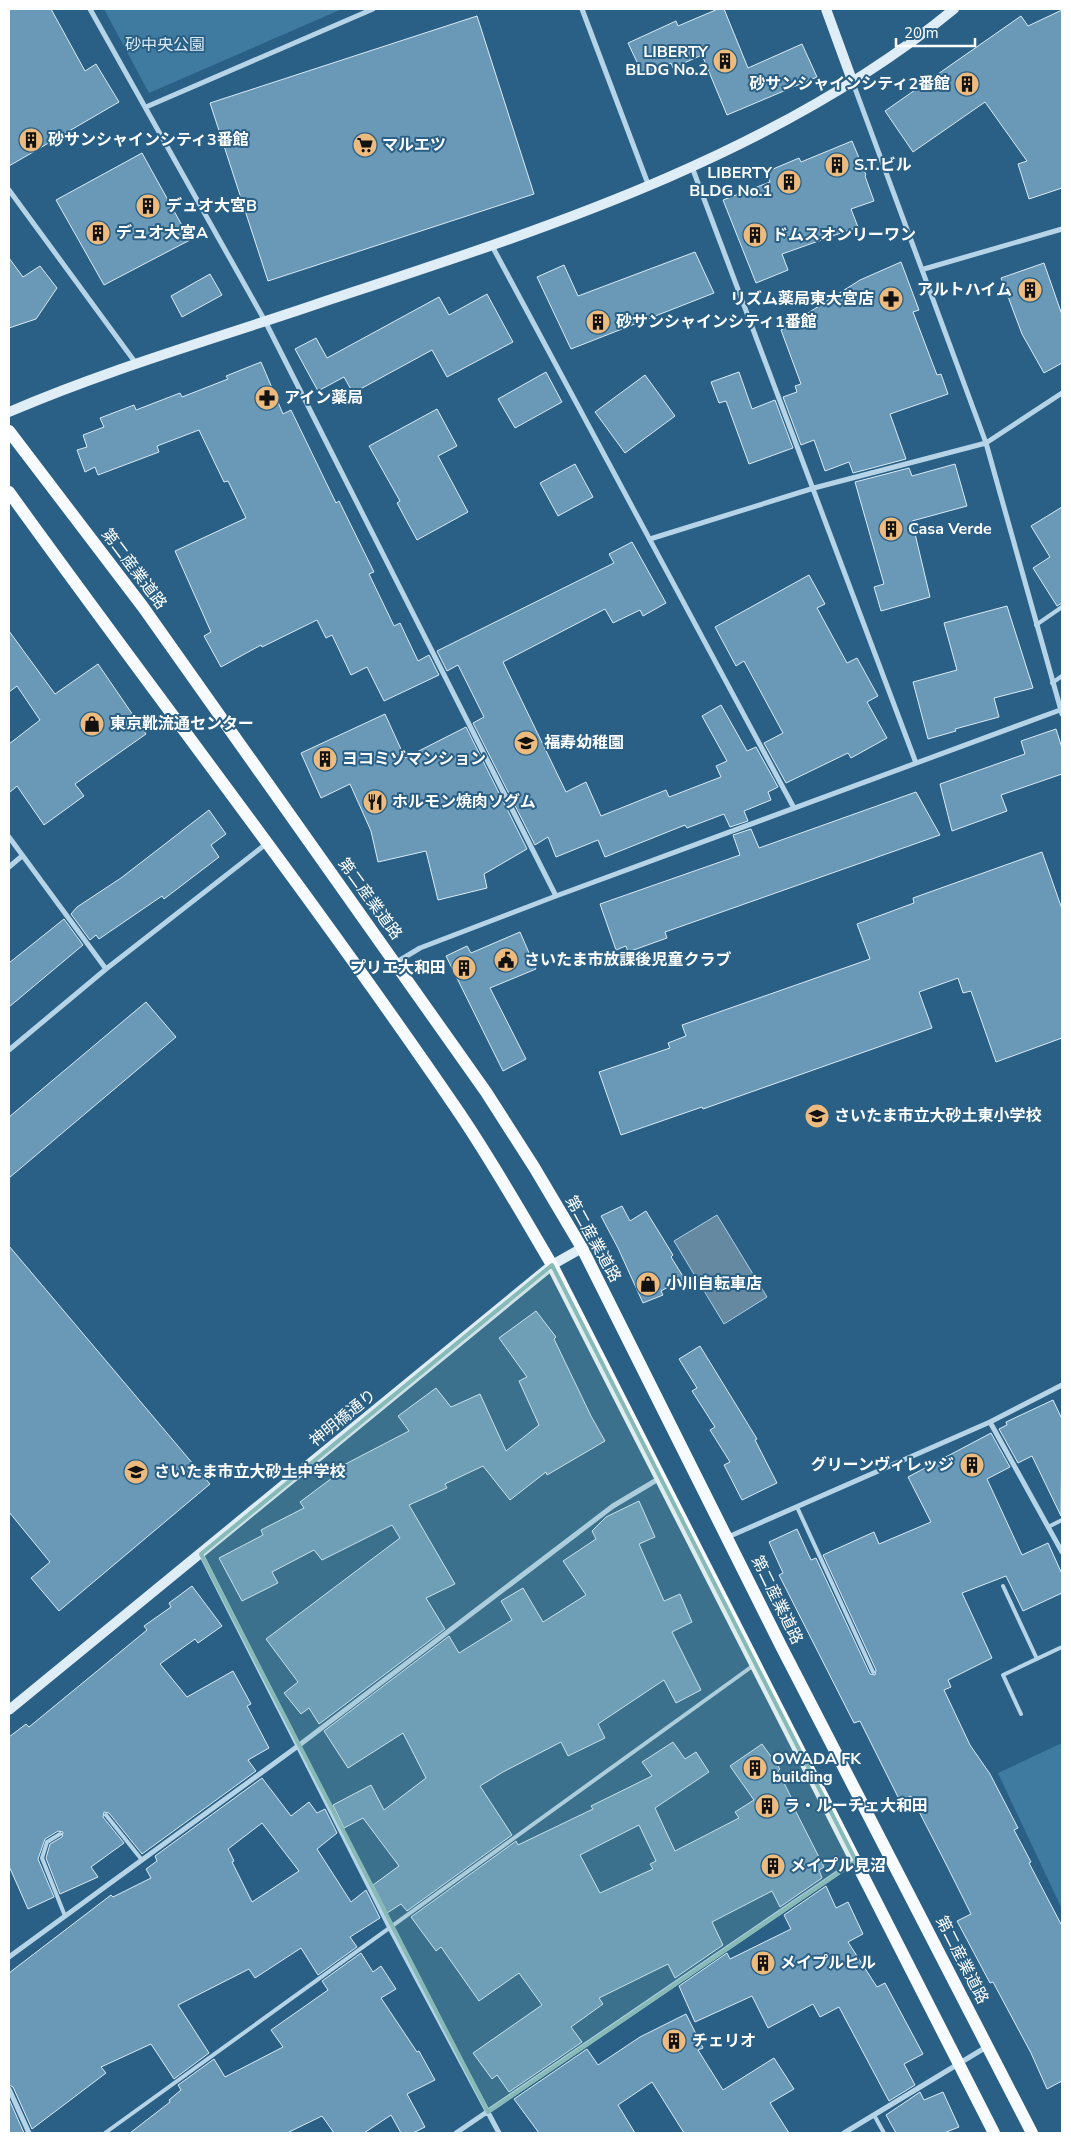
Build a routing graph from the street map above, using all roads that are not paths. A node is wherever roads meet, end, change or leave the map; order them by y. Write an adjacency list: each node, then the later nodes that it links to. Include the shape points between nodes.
1 (90, 9): 7 (street)
2 (373, 9): 7 (street)
3 (582, 9): 9 (street)
4 (826, 9): 6 (street)
5 (954, 9): 6 (street)
6 (853, 83): 8 (street, via 799,115); 13 (street)
7 (146, 108): 14 (street)
8 (692, 166): 9 (street); 20 (street)
9 (648, 184): 12 (street)
10 (9, 190): 15 (street)
11 (1062, 229): 13 (street)
12 (491, 244): 14 (street); 22 (street)
13 (924, 269): 19 (street)
14 (265, 321): 15 (street); 34 (street)
15 (135, 362): 17 (street)
16 (1062, 394): 19 (street)
17 (9, 412)
18 (9, 431): 35 (main road, 第二産業道路, via 143,607)
19 (986, 443): 20 (street); 24 (street)
20 (814, 488): 22 (street); 28 (street)
21 (9, 492): 31 (main road)
22 (650, 539): 29 (street)
23 (1062, 607): 24 (lane)
24 (1036, 625): 26 (street)
25 (1062, 676): 26 (lane)
26 (1052, 682): 27 (street)
27 (1061, 712): 28 (street)
28 (916, 763): 29 (street)
29 (794, 808): 34 (street)
30 (9, 837): 32 (street)
31 (266, 844): 36 (street); 39 (main road, via 459,1112)
32 (22, 856): 33 (street); 36 (street)
33 (9, 868)
34 (556, 896): 35 (street, via 420,948)
35 (395, 963): 38 (main road, 第二産業道路, via 486,1092)
36 (106, 969): 37 (street)
37 (9, 1050)
38 (582, 1248): 39 (street, 神明橋通り); 46 (main road, 第二産業道路)
39 (552, 1265): 42 (main road); 48 (street, 神明橋通り)
40 (1062, 1385): 41 (street)
41 (990, 1422): 43 (street); 45 (street)
42 (660, 1478): 52 (main road); 56 (street, via 613,1506)
43 (797, 1507): 46 (street); 53 (lane)
44 (1062, 1520): 45 (lane)
45 (1048, 1527): 47 (street)
46 (728, 1537): 64 (main road, 第二産業道路)
47 (1062, 1552)
48 (201, 1554): 54 (street, 神明橋通り); 56 (street)
49 (1003, 1586): 51 (lane)
50 (1062, 1647): 51 (lane)
51 (1037, 1659): 55 (lane, via 1003,1675)
52 (755, 1664): 60 (main road); 62 (lane)
53 (873, 1672)
54 (9, 1710)
55 (1021, 1714)
56 (298, 1746): 59 (street); 62 (street)
57 (106, 1815): 59 (lane)
58 (60, 1834): 61 (lane, via 47,1842 42,1858)
59 (142, 1860): 61 (street)
60 (856, 1861): 65 (main road); 67 (street)
61 (65, 1916): 63 (street)
62 (390, 1928): 67 (street); 70 (lane)
63 (9, 1957)
64 (988, 2045): 65 (street); 76 (main road, 第二産業道路)
65 (958, 2062): 68 (street); 75 (main road)
66 (9, 2089): 69 (street)
67 (488, 2112): 71 (street); 72 (street)
68 (874, 2114): 73 (street); 74 (lane)
69 (29, 2133)
70 (105, 2133)
71 (456, 2133)
72 (499, 2133)
73 (844, 2133)
74 (884, 2133)
75 (994, 2133)
76 (1032, 2133)

